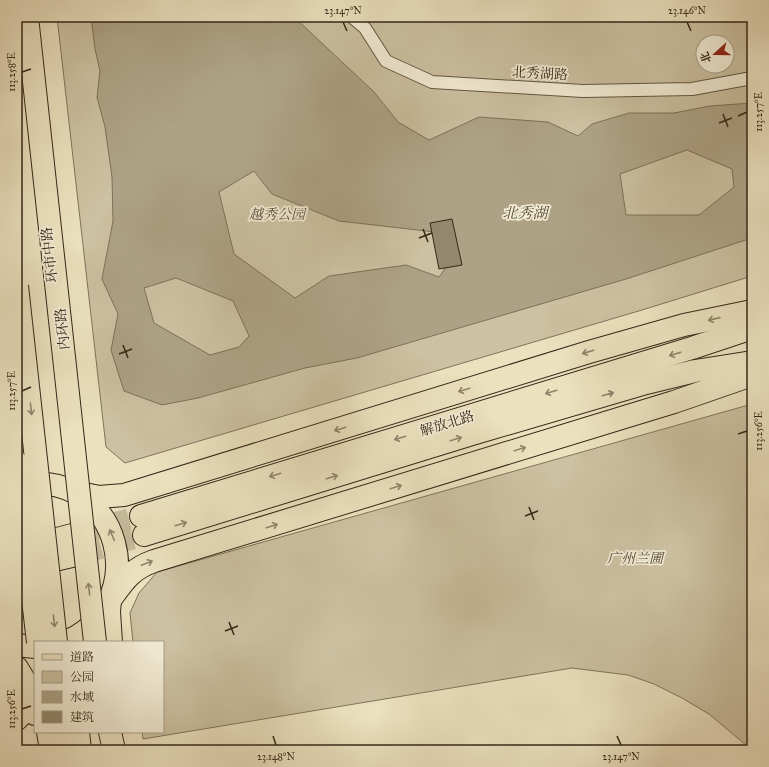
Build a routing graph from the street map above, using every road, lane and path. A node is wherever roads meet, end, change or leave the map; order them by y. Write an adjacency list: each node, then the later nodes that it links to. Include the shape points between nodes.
1 (26, 17): 11 (main road, 环市中路, via 53,301); 18 (main road, 内环路, one-way to 1, bridge)
2 (352, 17): 3 (lane, 北秀湖路, via 365,28 386,60 432,82 614,91 692,90)
3 (752, 78)
4 (17, 286): 16 (main road, one-way to 16, bridge)
5 (752, 311): 11 (main road, one-way to 11, via 684,325 589,352 124,495 98,497)
6 (752, 328): 7 (main road, 解放北路, one-way to 7, via 142,526 646,383 695,371)
7 (752, 362)
8 (752, 375): 14 (main road, one-way to 8, via 130,574 142,565 674,402)
9 (17, 463): 15 (main road, bridge)
10 (17, 484): 11 (main road, via 35,482)
11 (75, 492): 14 (main road, one-way to 11, via 117,572 114,541 99,513)
12 (17, 550): 13 (main road, via 78,544)
13 (17, 569)
14 (110, 600): 17 (main road, via 95,622); 19 (main road)
15 (38, 641)
16 (64, 641)
17 (66, 641)
18 (95, 641)
19 (111, 641)
20 (17, 645): 21 (main road)
21 (34, 647)
22 (17, 668): 23 (main road, via 29,688)
23 (30, 712)
24 (78, 733): 30 (main road)
25 (104, 733): 31 (main road)
26 (110, 733): 32 (main road)
27 (118, 733): 33 (main road)
28 (49, 741): 29 (main road)
29 (67, 750)
30 (80, 750)
31 (106, 750)
32 (114, 750)
33 (119, 750)

